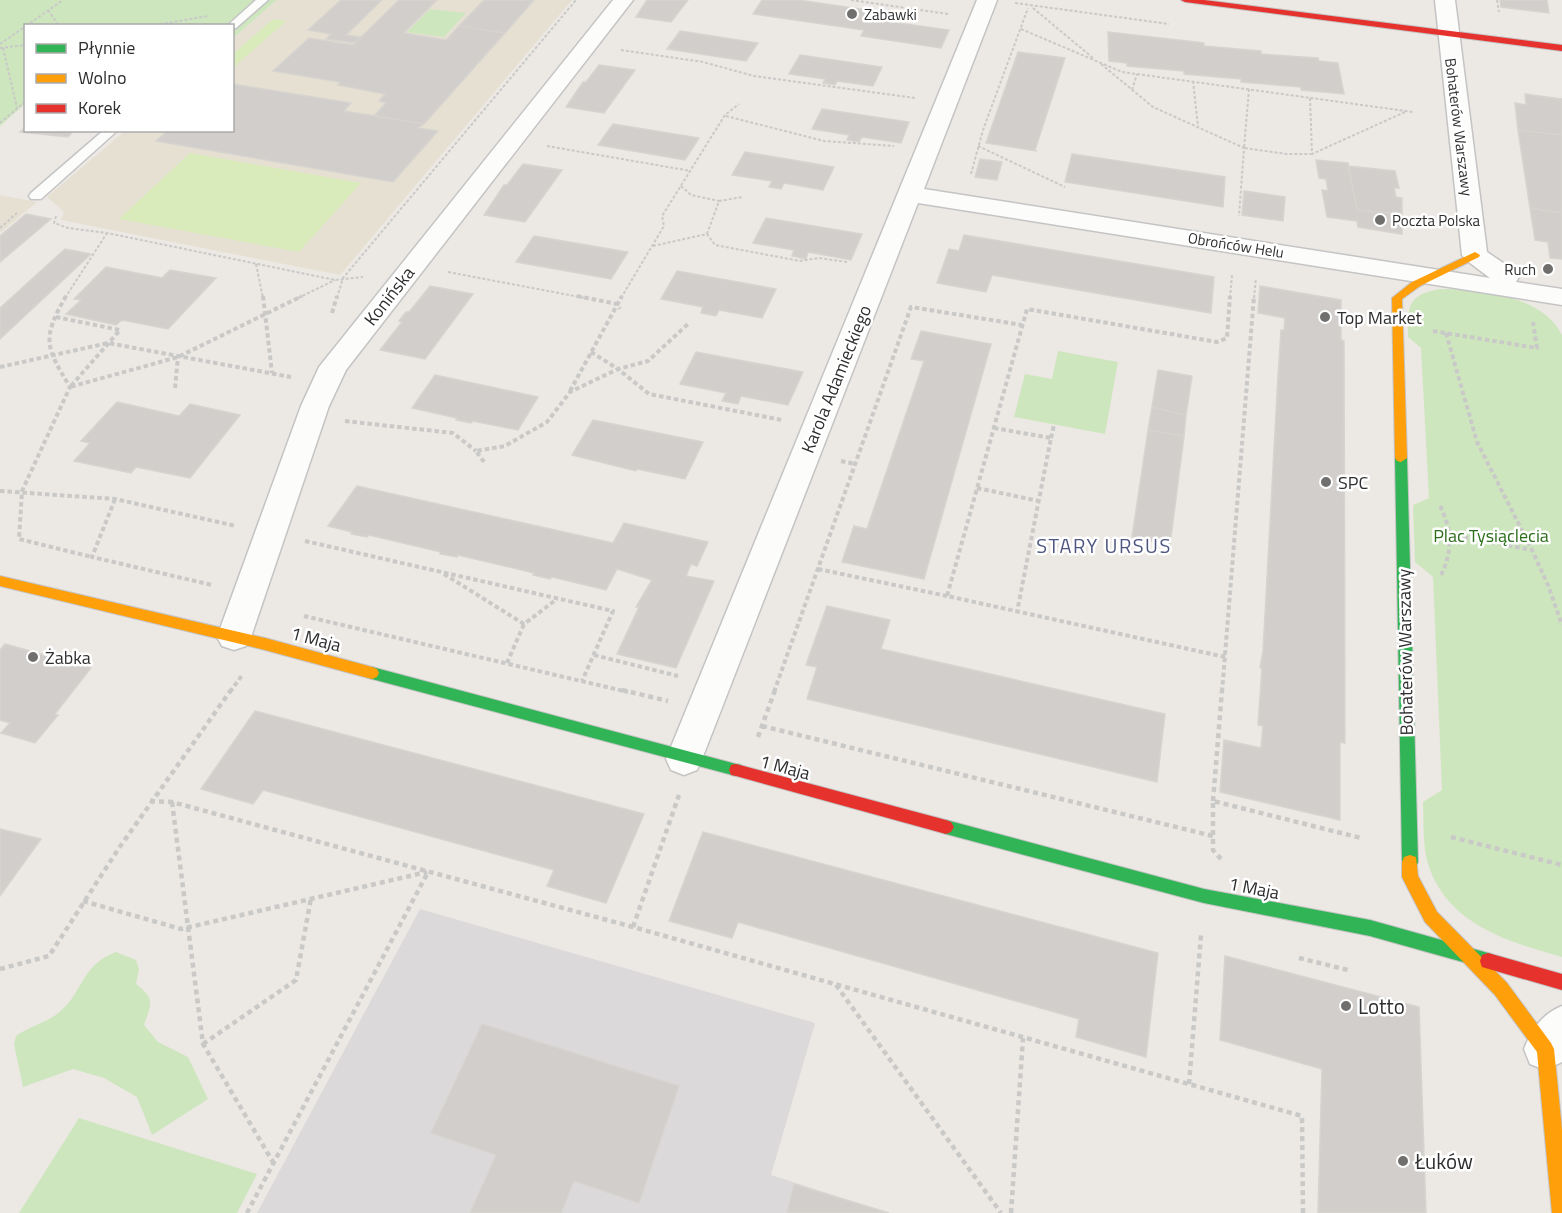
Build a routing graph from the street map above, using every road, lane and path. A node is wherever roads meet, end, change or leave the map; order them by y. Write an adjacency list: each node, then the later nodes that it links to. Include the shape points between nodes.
1 (63, 0): 12 (path)
2 (263, 0): 13 (lane)
3 (576, 0): 66 (path)
4 (623, 0): 64 (street, Konińska)
5 (851, 0): 14 (path)
6 (987, 0): 51 (street, Karola Adamieckiego)
7 (1185, 0): 22 (street)
8 (1445, 0): 22 (street, Bohaterów Warszawy)
9 (1497, 0): 15 (path)
10 (1028, 8): 21 (path)
11 (1033, 8): 27 (path)
12 (48, 10): 16 (path); 17 (path)
13 (251, 10): 18 (path); 19 (lane)
14 (958, 15)
15 (1500, 16)
16 (29, 24)
17 (57, 24)
18 (163, 24)
19 (234, 24)
20 (24, 28): 24 (path)
21 (1021, 29): 27 (path); 44 (path)
22 (1448, 34): 25 (street); 59 (street, Bohaterów Warszawy)
23 (24, 45): 24 (path)
24 (1, 47): 36 (path)
25 (1562, 48)
26 (621, 50): 33 (path, via 703,62 754,76)
27 (1096, 60): 28 (path); 31 (path)
28 (1137, 74): 29 (path); 31 (path)
29 (1193, 81): 30 (path); 41 (path)
30 (1249, 89): 32 (path); 46 (path)
31 (1132, 90): 41 (path, via 1153,107)
32 (1310, 98): 37 (path); 47 (path)
33 (922, 99)
34 (24, 102): 36 (path)
35 (739, 104): 39 (path)
36 (17, 108): 40 (path)
37 (1406, 111): 38 (path); 47 (path)
38 (1413, 112)
39 (725, 115): 45 (path, via 837,142); 48 (path)
40 (1, 122)
41 (1198, 127): 46 (path)
42 (110, 132): 52 (lane)
43 (545, 145): 48 (path)
44 (978, 146): 50 (path); 55 (path)
45 (902, 147)
46 (1244, 148): 47 (path); 60 (path)
47 (1312, 154)
48 (691, 171): 49 (path)
49 (681, 186): 54 (path, via 692,195); 58 (path, via 662,216 664,226)
50 (1071, 190)
51 (910, 194): 55 (street, Obrońców Helu); 122 (street, Karola Adamieckiego)
52 (36, 196): 56 (path, via 57,213 54,223)
53 (743, 197): 54 (path)
54 (719, 201): 57 (path)
55 (963, 202): 60 (street, Obrońców Helu)
56 (107, 233): 62 (path); 74 (path)
57 (707, 234): 58 (path); 61 (path, via 715,245 770,257)
58 (652, 246): 70 (path)
59 (1475, 255): 65 (street, Bohaterów Warszawy, via 1448,270); 68 (street)
60 (1234, 256): 65 (street, Obrońców Helu); 77 (path, via 1227,338 1217,342 1027,309)
61 (851, 262)
62 (256, 264): 67 (path); 72 (path)
63 (1256, 271): 119 (path)
64 (406, 273): 66 (path); 70 (path, via 434,270); 103 (street, Konińska, via 333,367 315,406)
65 (1428, 275): 68 (street, Obrońców Helu); 140 (street, Bohaterów Warszawy, via 1396,298 1410,877 1431,917)
66 (343, 278): 67 (path)
67 (335, 280): 72 (path)
68 (1533, 292): 69 (street, Obrońców Helu); 73 (street)
69 (1562, 297)
70 (617, 304): 71 (path); 81 (path)
71 (620, 309)
72 (266, 312): 83 (path); 86 (path)
73 (1562, 314)
74 (56, 317): 80 (path, via 120,330); 82 (path, via 48,339)
75 (1532, 321): 79 (path, via 1537,348)
76 (689, 323): 85 (path, via 648,361)
77 (1022, 326): 94 (path); 107 (path, via 911,307)
78 (1433, 331): 79 (path)
79 (1446, 333): 105 (path, via 1477,442)
80 (108, 343): 82 (path); 83 (path); 88 (path)
81 (591, 352): 85 (path); 90 (path)
82 (51, 354): 84 (path); 88 (path)
83 (178, 357): 86 (path); 88 (path); 89 (path)
84 (0, 367)
85 (618, 369): 90 (path); 92 (path, via 649,394)
86 (272, 374): 87 (path)
87 (301, 379)
88 (70, 387): 100 (path)
89 (175, 388)
90 (570, 392): 96 (path, via 547,422 505,446)
91 (338, 420): 96 (path, via 453,433)
92 (789, 421)
93 (1054, 425): 95 (path)
94 (994, 428): 95 (path); 98 (path)
95 (1051, 438): 102 (path)
96 (476, 450): 97 (path)
97 (484, 462)
98 (977, 488): 102 (path); 110 (path)
99 (0, 491): 100 (path)
100 (22, 491): 101 (path); 106 (path, via 19,539)
101 (115, 499): 103 (path); 106 (path)
102 (1039, 501): 113 (path)
103 (270, 534): 108 (path); 111 (street, Konińska)
104 (1449, 534): 105 (path)
105 (1532, 550): 115 (path)
106 (92, 557): 111 (path, via 229,589)
107 (818, 568): 110 (path); 123 (path)
108 (441, 572): 112 (path); 114 (path)
109 (0, 581): 116 (street, 1 Maja)
110 (947, 596): 113 (path)
111 (248, 598): 116 (street, Konińska)
112 (557, 598): 114 (path); 118 (path, via 613,611)
113 (1017, 612): 119 (path)
114 (525, 624): 120 (path)
115 (1562, 626)
116 (234, 637): 117 (street, 1 Maja)
117 (265, 644): 120 (path, via 286,611); 124 (street, 1 Maja); 126 (path)
118 (594, 655): 121 (path); 122 (path, via 685,678)
119 (1225, 657): 127 (path)
120 (507, 663): 121 (path)
121 (582, 681): 122 (path)
122 (690, 707): 124 (street, Karola Adamieckiego)
123 (762, 726): 125 (path, via 756,743 746,749); 129 (path)
124 (683, 772): 125 (street, 1 Maja); 139 (path)
125 (736, 772): 135 (street, 1 Maja)
126 (150, 801): 128 (path); 137 (path)
127 (1213, 801): 129 (path); 131 (path)
128 (172, 802): 134 (path); 138 (path)
129 (1213, 836): 133 (path, via 1213,850)
130 (1451, 837): 132 (path)
131 (1360, 838)
132 (1562, 865)
133 (1229, 866)
134 (428, 872): 136 (path); 139 (path); 148 (path)
135 (1204, 896): 140 (street, 1 Maja, via 1370,928); 147 (path)
136 (310, 898): 138 (path); 146 (path, via 296,980)
137 (83, 901): 138 (path, via 181,929); 141 (path, via 49,956)
138 (190, 927): 146 (path)
139 (633, 927): 143 (path)
140 (1466, 956): 142 (street, 1 Maja); 145 (street, Bohaterów Warszawy, via 1522,1015)
141 (0, 969)
142 (1562, 982)
143 (836, 985): 144 (path); 150 (path)
144 (1023, 1038): 147 (path); 151 (path)
145 (1553, 1038): 153 (street, Bohaterów Warszawy)
146 (203, 1044): 148 (path)
147 (1189, 1084): 152 (path, via 1302,1116)
148 (273, 1162): 149 (path)
149 (247, 1213)
150 (1001, 1213)
151 (1011, 1213)
152 (1303, 1213)
153 (1561, 1213)

